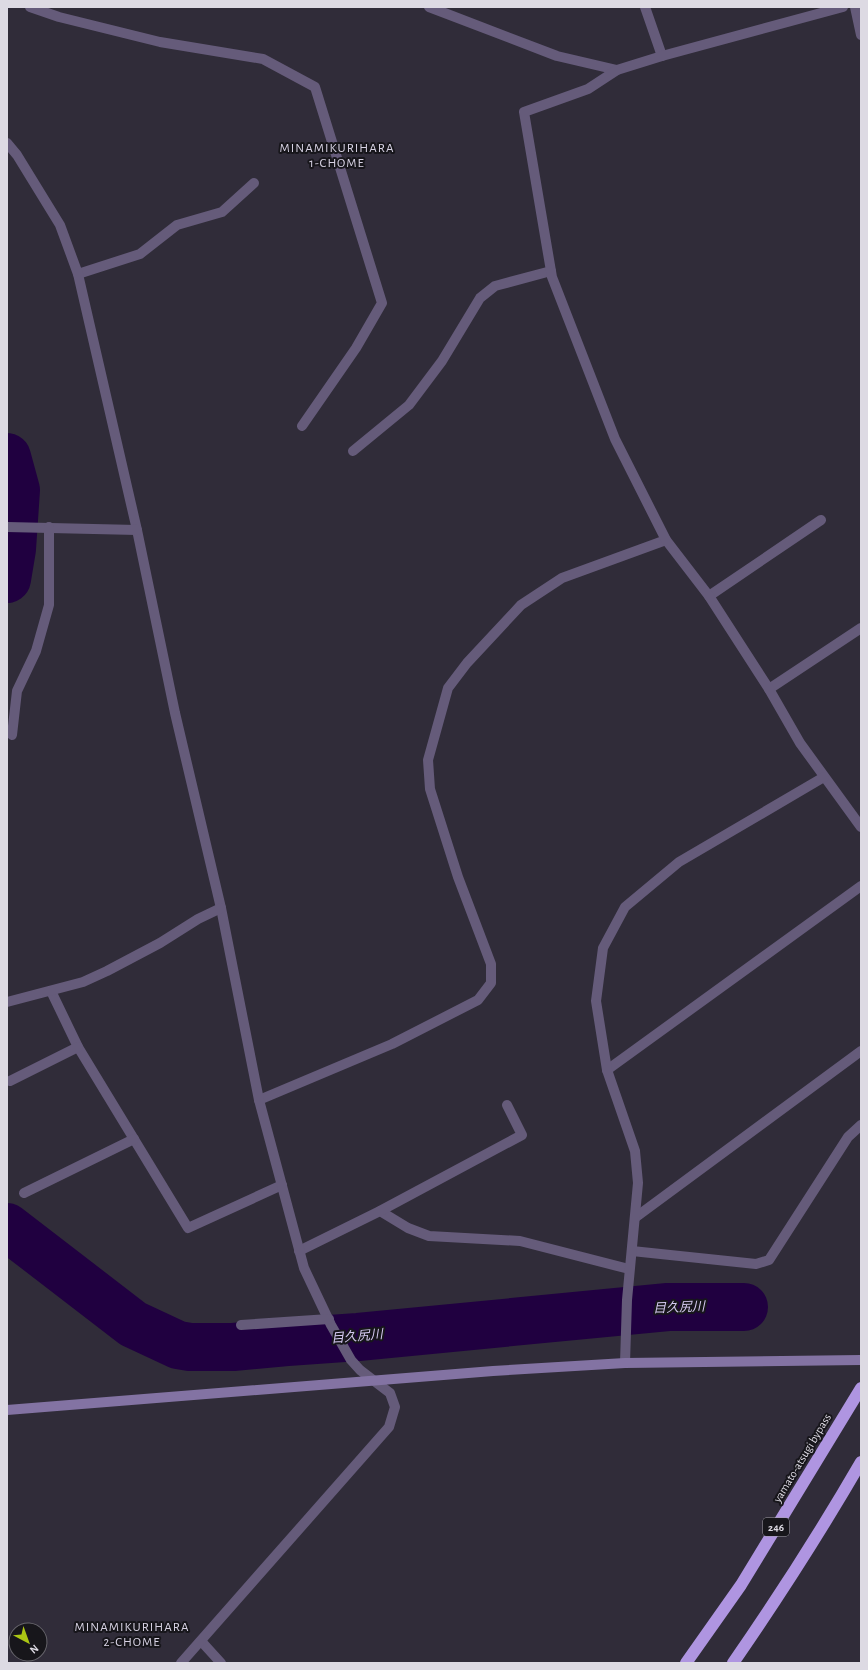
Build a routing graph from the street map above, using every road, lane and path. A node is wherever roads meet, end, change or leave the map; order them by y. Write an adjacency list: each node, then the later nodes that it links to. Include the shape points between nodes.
1 (30, 7): 13 (street, via 58,17 160,42 263,59 315,87 382,303 356,348)
2 (429, 7): 8 (street, via 556,56)
3 (645, 7): 7 (street)
4 (842, 7): 7 (street)
5 (855, 7): 6 (street)
6 (861, 35)
7 (662, 56): 8 (street)
8 (617, 70): 11 (street, via 588,89 524,112)
9 (7, 143): 12 (street, via 60,225)
10 (254, 183): 12 (street, via 222,212 176,225 140,254)
11 (551, 271): 14 (street, via 495,286 480,298 442,361 409,405); 19 (street, via 615,439)
12 (78, 274): 18 (street)
13 (302, 426)
14 (353, 451)
15 (821, 520): 20 (street)
16 (7, 527): 17 (street)
17 (46, 527): 18 (street); 23 (street, via 49,604 36,651 18,691)
18 (137, 530): 27 (street, via 175,713)
19 (666, 540): 20 (street); 34 (street, via 562,578 521,605 467,663 448,688 428,760 430,789 458,877 490,964 491,983 478,1000 392,1044)
20 (709, 596): 22 (street)
21 (861, 628): 22 (street)
22 (769, 689): 24 (street, via 800,743)
23 (12, 735)
24 (824, 777): 25 (street); 32 (street, via 679,862 625,907 603,948 596,1001)
25 (861, 827)
26 (861, 886): 32 (street)
27 (221, 908): 28 (street, via 107,971 83,982); 34 (street)
28 (52, 991): 29 (street); 30 (street)
29 (7, 1002)
30 (78, 1047): 33 (street); 37 (street)
31 (861, 1051): 41 (street)
32 (607, 1070): 41 (street, via 635,1151 638,1183)
33 (10, 1081)
34 (259, 1100): 38 (street)
35 (507, 1104): 40 (street, via 522,1135)
36 (861, 1125): 43 (street, via 848,1137 769,1260 756,1264)
37 (134, 1139): 38 (street, via 188,1228); 39 (street)
38 (282, 1185): 42 (street)
39 (24, 1193)
40 (380, 1211): 42 (street); 44 (street, via 408,1228 429,1236 520,1241)
41 (636, 1217): 43 (street)
42 (299, 1251): 45 (street, via 304,1268)
43 (632, 1251): 44 (street)
44 (629, 1270): 48 (street)
45 (330, 1322): 46 (street); 49 (street, via 351,1360)
46 (241, 1325)
47 (861, 1360): 48 (street)
48 (626, 1363): 49 (street)
49 (374, 1381): 51 (street); 53 (street, via 390,1393 394,1407 389,1427)
50 (861, 1388): 56 (highway, yamato-atsugi bypass / 246, via 741,1585)
51 (7, 1410)
52 (861, 1462): 57 (highway, via 804,1556)
53 (201, 1641): 54 (street); 55 (street)
54 (181, 1663)
55 (221, 1663)
56 (686, 1663)
57 (733, 1663)

